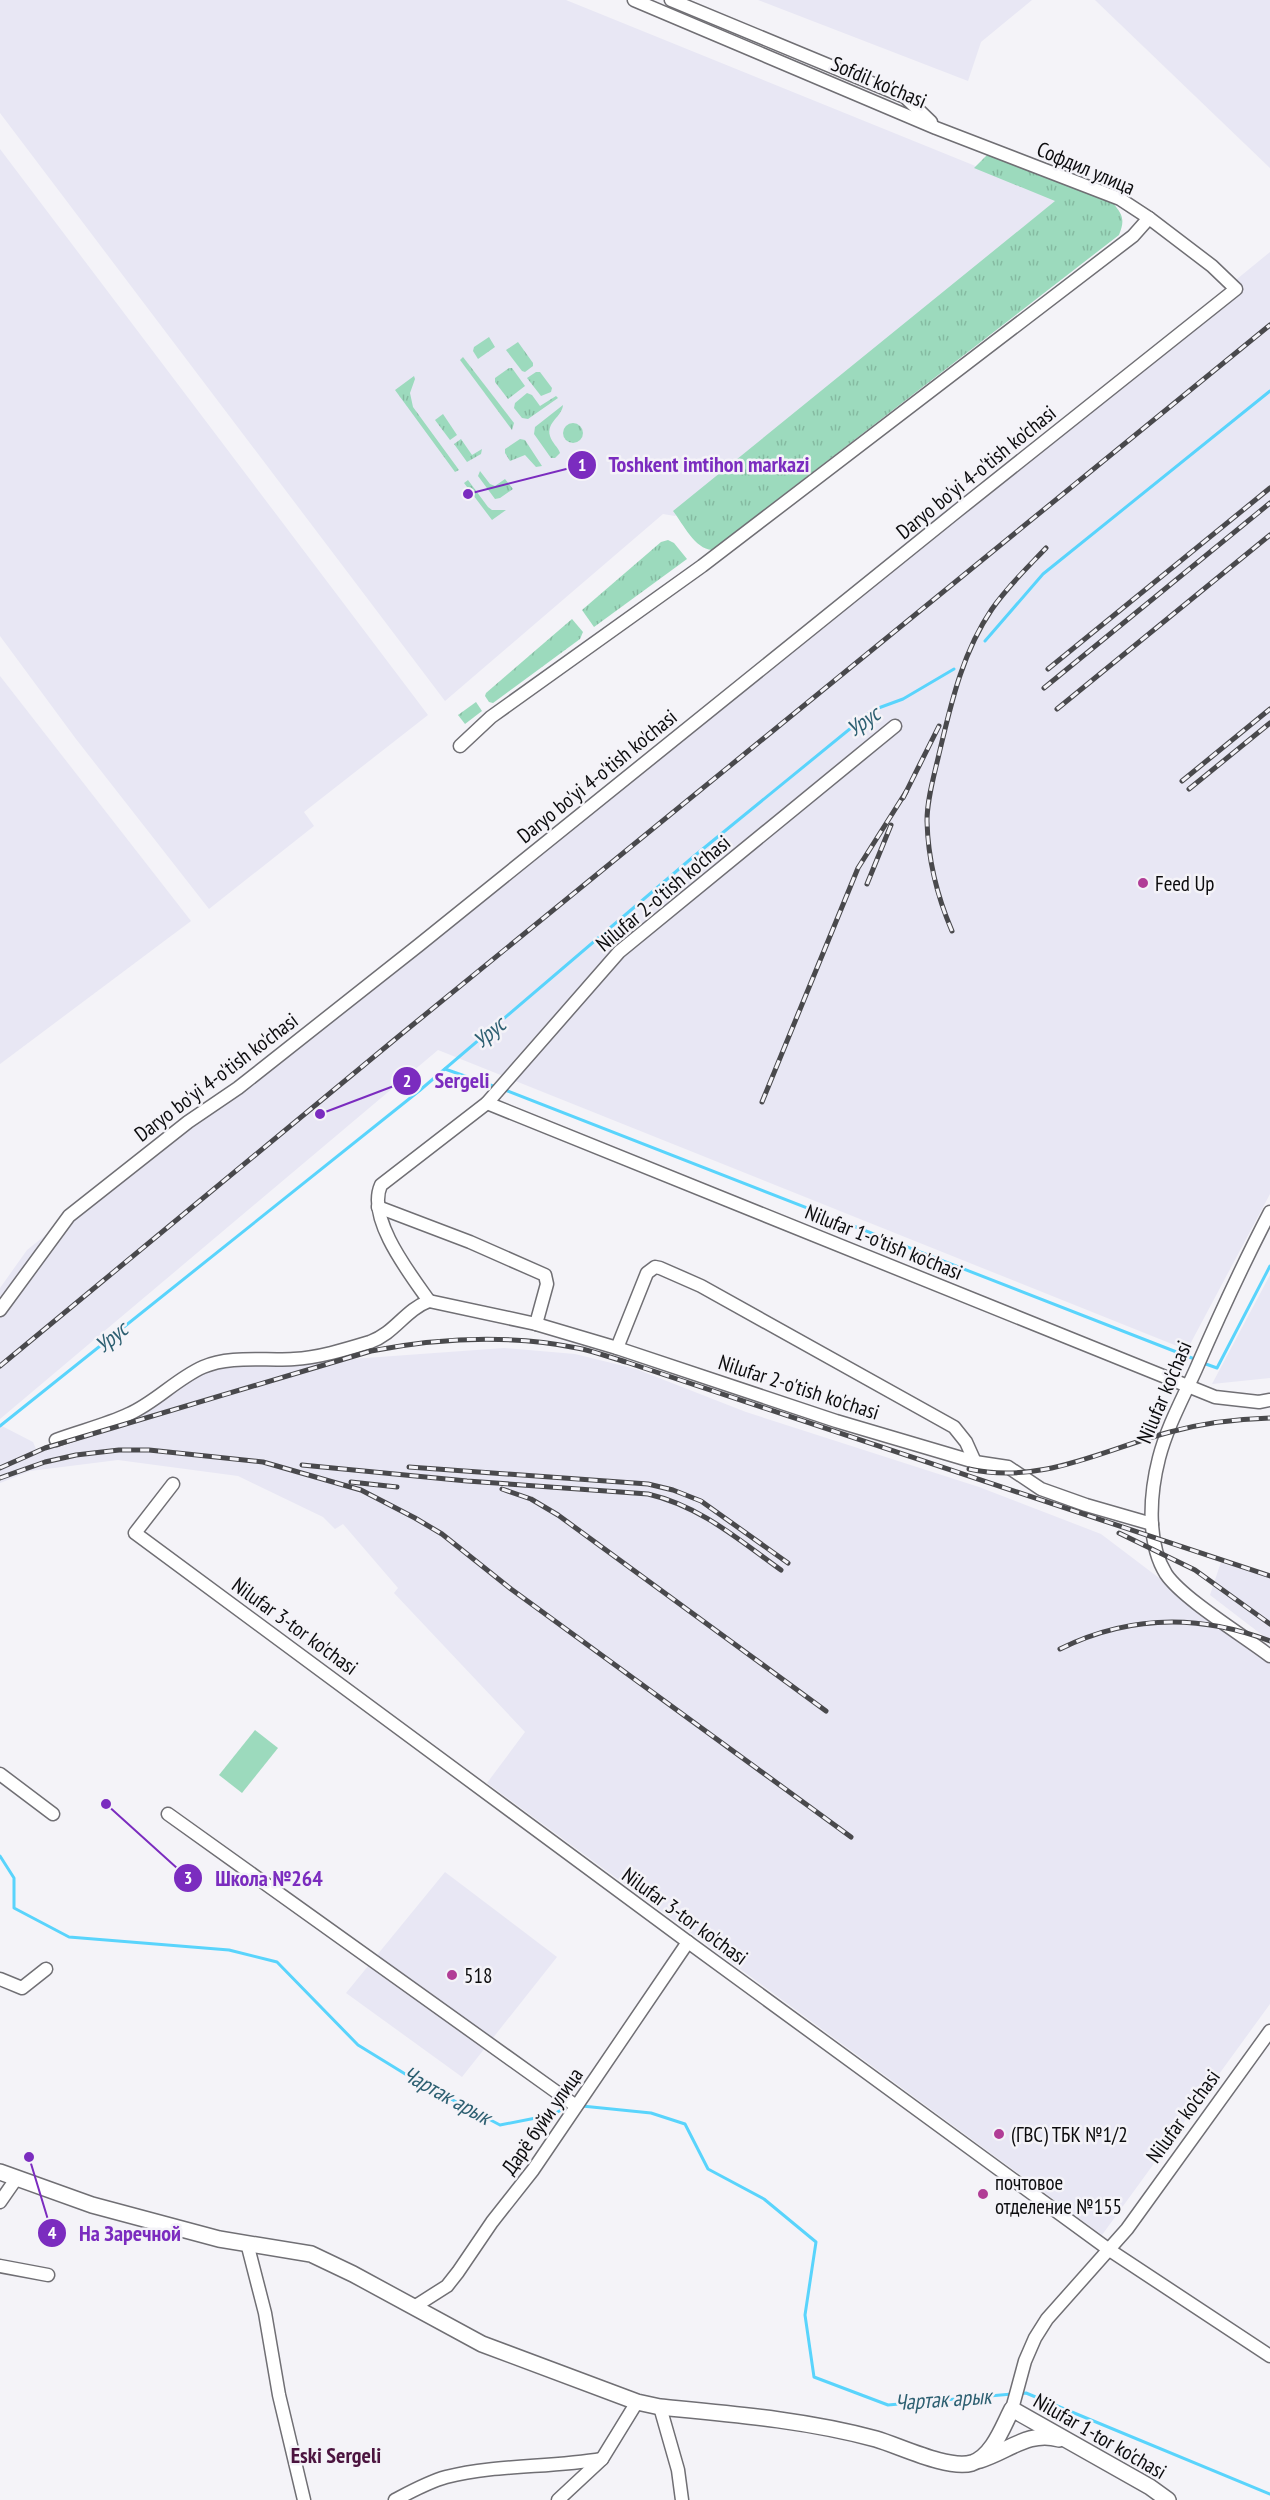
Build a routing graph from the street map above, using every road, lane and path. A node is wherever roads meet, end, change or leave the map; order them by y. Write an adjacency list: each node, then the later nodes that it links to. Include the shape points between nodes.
1 (634, 0): 4 (street, Sofdil ko'chasi)
2 (671, 0): 3 (street, Sofdil ko'chasi)
3 (758, 35): 4 (street); 5 (street, Sofdil ko'chasi, via 905,97)
4 (752, 49): 5 (street, Sofdil ko'chasi)
5 (936, 128): 6 (street, Софдил улица, via 1120,199)
6 (1149, 218): 7 (street, Софдил улица); 9 (street, via 1133,236 702,566 491,717)
7 (1236, 289): 14 (street, Daryo bo'yi 4-o'tish ko'chasi, via 419,945 75,1212)
8 (895, 726): 10 (street, Nilufar 2-o'tish ko'chasi, via 619,952)
9 (460, 746)
10 (487, 1103): 11 (street, Nilufar 2-o'tish ko'chasi, via 381,1185 376,1195); 17 (street, Nilufar 1-o'tish ko'chasi)
11 (378, 1207): 13 (street, via 400,1260); 15 (street, via 545,1275 547,1284)
12 (1270, 1212): 17 (street, Nilufar ko'chasi)
13 (429, 1301): 15 (street, Nilufar 2-o'tish ko'chasi); 19 (street, via 416,1306 398,1326 370,1342 297,1359 225,1361 205,1366 130,1414)
14 (0, 1310)
15 (536, 1324): 16 (street, Nilufar 2-o'tish ko'chasi)
16 (616, 1347): 20 (street, Nilufar 2-o'tish ko'chasi, via 836,1421); 20 (street, via 647,1273 660,1268 701,1286 954,1427)
17 (1188, 1386): 18 (street, Nilufar 1-o'tish ko'chasi, via 1215,1397); 22 (street, Nilufar ko'chasi, via 1160,1455)
18 (1270, 1400)
19 (56, 1440)
20 (975, 1462): 22 (street, Nilufar 2-o'tish ko'chasi, via 1008,1467 1041,1489)
21 (173, 1484): 27 (street, Nilufar 3-tor ko'chasi, via 135,1533)
22 (1152, 1524): 23 (street, Nilufar ko'chasi, via 1161,1564 1174,1583)
23 (1270, 1656)
24 (0, 1774): 25 (street)
25 (53, 1814)
26 (168, 1814): 31 (street)
27 (687, 1942): 31 (street, Дарё буйи улица); 36 (street, Nilufar 3-tor ko'chasi)
28 (46, 1969): 29 (street, via 22,1988)
29 (0, 1979)
30 (1270, 2031): 36 (street, Nilufar ko'chasi, via 1127,2229)
31 (576, 2106): 39 (street, Дарё буйи улица, via 447,2286)
32 (0, 2172): 33 (street)
33 (16, 2179): 34 (street); 35 (street, via 92,2205)
34 (0, 2202)
35 (247, 2243): 39 (street, via 311,2254); 47 (street)
36 (1108, 2249): 40 (street, Nilufar 3-tor ko'chasi); 43 (street, Nilufar ko'chasi, via 1035,2338)
37 (0, 2266): 38 (street)
38 (48, 2275)
39 (414, 2307): 41 (street, via 482,2344)
40 (1270, 2356)
41 (637, 2402): 42 (street); 45 (street)
42 (660, 2407): 46 (street, via 825,2427 955,2464); 50 (street, via 678,2470)
43 (1012, 2409): 44 (street, Nilufar 1-tor ko'chasi); 46 (street, Nilufar ko'chasi, via 991,2447)
44 (1076, 2444): 46 (street, via 1035,2437); 51 (street, Nilufar 1-tor ko'chasi)
45 (602, 2459): 48 (street, via 471,2472 426,2484); 49 (street)
46 (974, 2462)
47 (304, 2500)
48 (396, 2500)
49 (558, 2500)
50 (682, 2500)
51 (1168, 2500)

